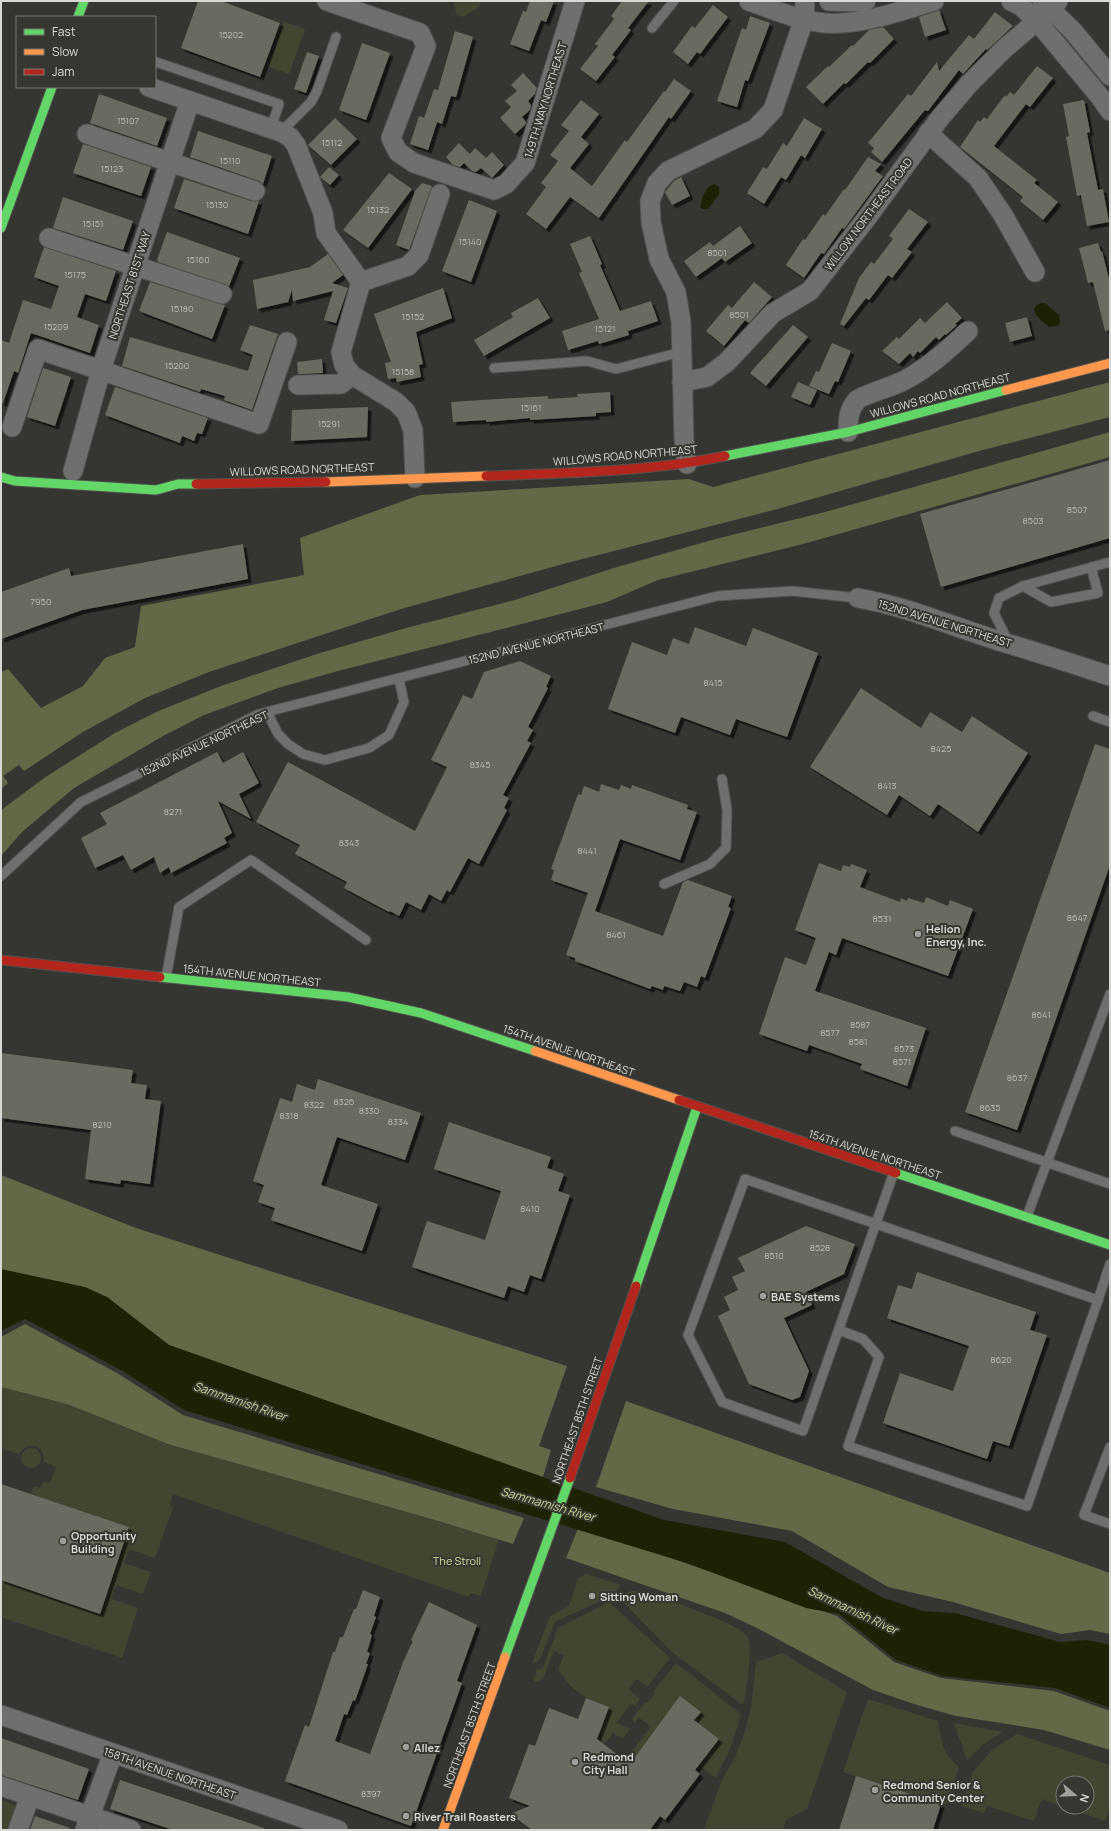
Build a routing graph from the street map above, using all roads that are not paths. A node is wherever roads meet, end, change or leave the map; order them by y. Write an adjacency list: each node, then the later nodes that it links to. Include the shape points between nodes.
1 (84, 1): 12 (street)
2 (327, 1): 3 (street, 149TH WAY NORTHEAST, via 420,33 426,46 391,138 398,152 414,163 494,190 506,184 526,162)
3 (575, 1)
4 (674, 1): 14 (lane)
5 (749, 1): 11 (street)
6 (829, 1): 7 (street)
7 (866, 1)
8 (934, 1): 11 (street, via 896,13 841,23)
9 (1011, 1): 13 (street, via 1021,6)
10 (1050, 4): 13 (street, WILLOW NORTHEAST ROAD); 17 (street)
11 (805, 10): 36 (street, via 773,110 765,120 755,129 668,171 657,183 652,195 651,222 659,259 676,292 681,322)
12 (78, 16)
13 (1037, 21): 21 (street); 23 (street, WILLOW NORTHEAST ROAD, via 969,84)
14 (652, 28)
15 (336, 36): 22 (lane, via 318,91 311,102)
16 (156, 62): 22 (lane, via 279,104)
17 (1110, 76)
18 (52, 88): 28 (street)
19 (152, 88): 20 (street)
20 (190, 101): 22 (street); 25 (street, NORTHEAST 81ST WAY)
21 (1110, 111)
22 (276, 130): 32 (street, via 290,137 296,145 323,213 326,233)
23 (928, 133): 31 (street, via 978,178 1003,215); 41 (street, WILLOW NORTHEAST ROAD, via 810,291 773,313 727,362 707,377)
24 (87, 134): 25 (street)
25 (170, 162): 26 (street); 30 (street, NORTHEAST 81ST WAY)
26 (256, 191)
27 (440, 194): 32 (street, via 419,255 408,266)
28 (1, 228)
29 (49, 238): 30 (street)
30 (136, 266): 33 (street); 39 (street, NORTHEAST 81ST WAY)
31 (1035, 272)
32 (361, 282): 40 (street, via 341,352 344,365)
33 (222, 294)
34 (968, 331): 44 (street, via 947,351 906,380 857,400 848,415)
35 (286, 342): 39 (street, via 259,424)
36 (681, 352): 38 (lane, via 616,369 587,361); 41 (street)
37 (1110, 363): 44 (street, WILLOWS ROAD NORTHEAST)
38 (494, 368)
39 (101, 370): 43 (street, via 38,349); 48 (street, NORTHEAST 81ST WAY)
40 (352, 375): 42 (street, via 341,384); 50 (street, via 396,402 406,412 412,430)
41 (682, 382): 45 (street)
42 (298, 385)
43 (12, 427)
44 (848, 432): 45 (street, WILLOWS ROAD NORTHEAST)
45 (687, 464): 50 (street, WILLOWS ROAD NORTHEAST, via 543,474)
46 (14, 470): 47 (street)
47 (1, 471)
48 (73, 471)
49 (1, 477): 52 (street, WILLOWS ROAD NORTHEAST, via 15,481 156,490)
50 (415, 478): 52 (street, WILLOWS ROAD NORTHEAST)
51 (164, 479): 52 (street, WILLOWS ROAD NORTHEAST)
52 (178, 484)
53 (1110, 562): 54 (lane)
54 (1091, 567): 55 (lane); 55 (lane, via 1098,593 1051,602)
55 (1023, 586): 57 (lane, via 999,598 994,613)
56 (858, 598): 57 (street, 152ND AVENUE NORTHEAST, via 947,622); 59 (lane, 152ND AVENUE NORTHEAST, via 792,591 717,596)
57 (1009, 644): 58 (street, 152ND AVENUE NORTHEAST)
58 (1110, 676)
59 (399, 679): 60 (lane, 152ND AVENUE NORTHEAST); 60 (lane, via 404,702 389,735 369,748 325,760 303,754 288,744 278,734)
60 (267, 712): 64 (lane, 152ND AVENUE NORTHEAST, via 81,802)
61 (1093, 716): 62 (lane)
62 (1110, 722)
63 (722, 779): 65 (lane, via 727,810 726,848 710,864)
64 (1, 876)
65 (664, 884)
66 (366, 940): 68 (lane, via 251,860 179,907)
67 (1, 960): 68 (street, 154TH AVENUE NORTHEAST)
68 (166, 978): 70 (street, 154TH AVENUE NORTHEAST, via 348,997 393,1006 470,1029)
69 (1110, 994): 72 (lane)
70 (697, 1107): 73 (street, 154TH AVENUE NORTHEAST); 91 (street, NORTHEAST 85TH STREET, via 585,1436)
71 (955, 1131): 72 (lane)
72 (1047, 1162): 74 (lane); 75 (lane)
73 (894, 1172): 75 (street, 154TH AVENUE NORTHEAST); 76 (lane)
74 (1110, 1184)
75 (1027, 1216): 77 (street, 154TH AVENUE NORTHEAST)
76 (877, 1223): 79 (lane); 80 (lane); 80 (lane, via 745,1179 688,1335 722,1402 803,1431)
77 (1110, 1245)
78 (1110, 1264): 79 (lane)
79 (1098, 1300): 80 (lane, via 1027,1506 848,1446 880,1356 863,1339)
80 (839, 1330)
81 (1110, 1447): 82 (lane, via 1084,1516)
82 (1110, 1524)
83 (1, 1715): 84 (street, 158TH AVENUE NORTHEAST)
84 (113, 1754): 87 (street); 90 (street, 158TH AVENUE NORTHEAST)
85 (1, 1786): 86 (street)
86 (30, 1796): 87 (street); 88 (street)
87 (88, 1823): 89 (street)
88 (18, 1830)
89 (131, 1830)
90 (338, 1830)
91 (443, 1830)

